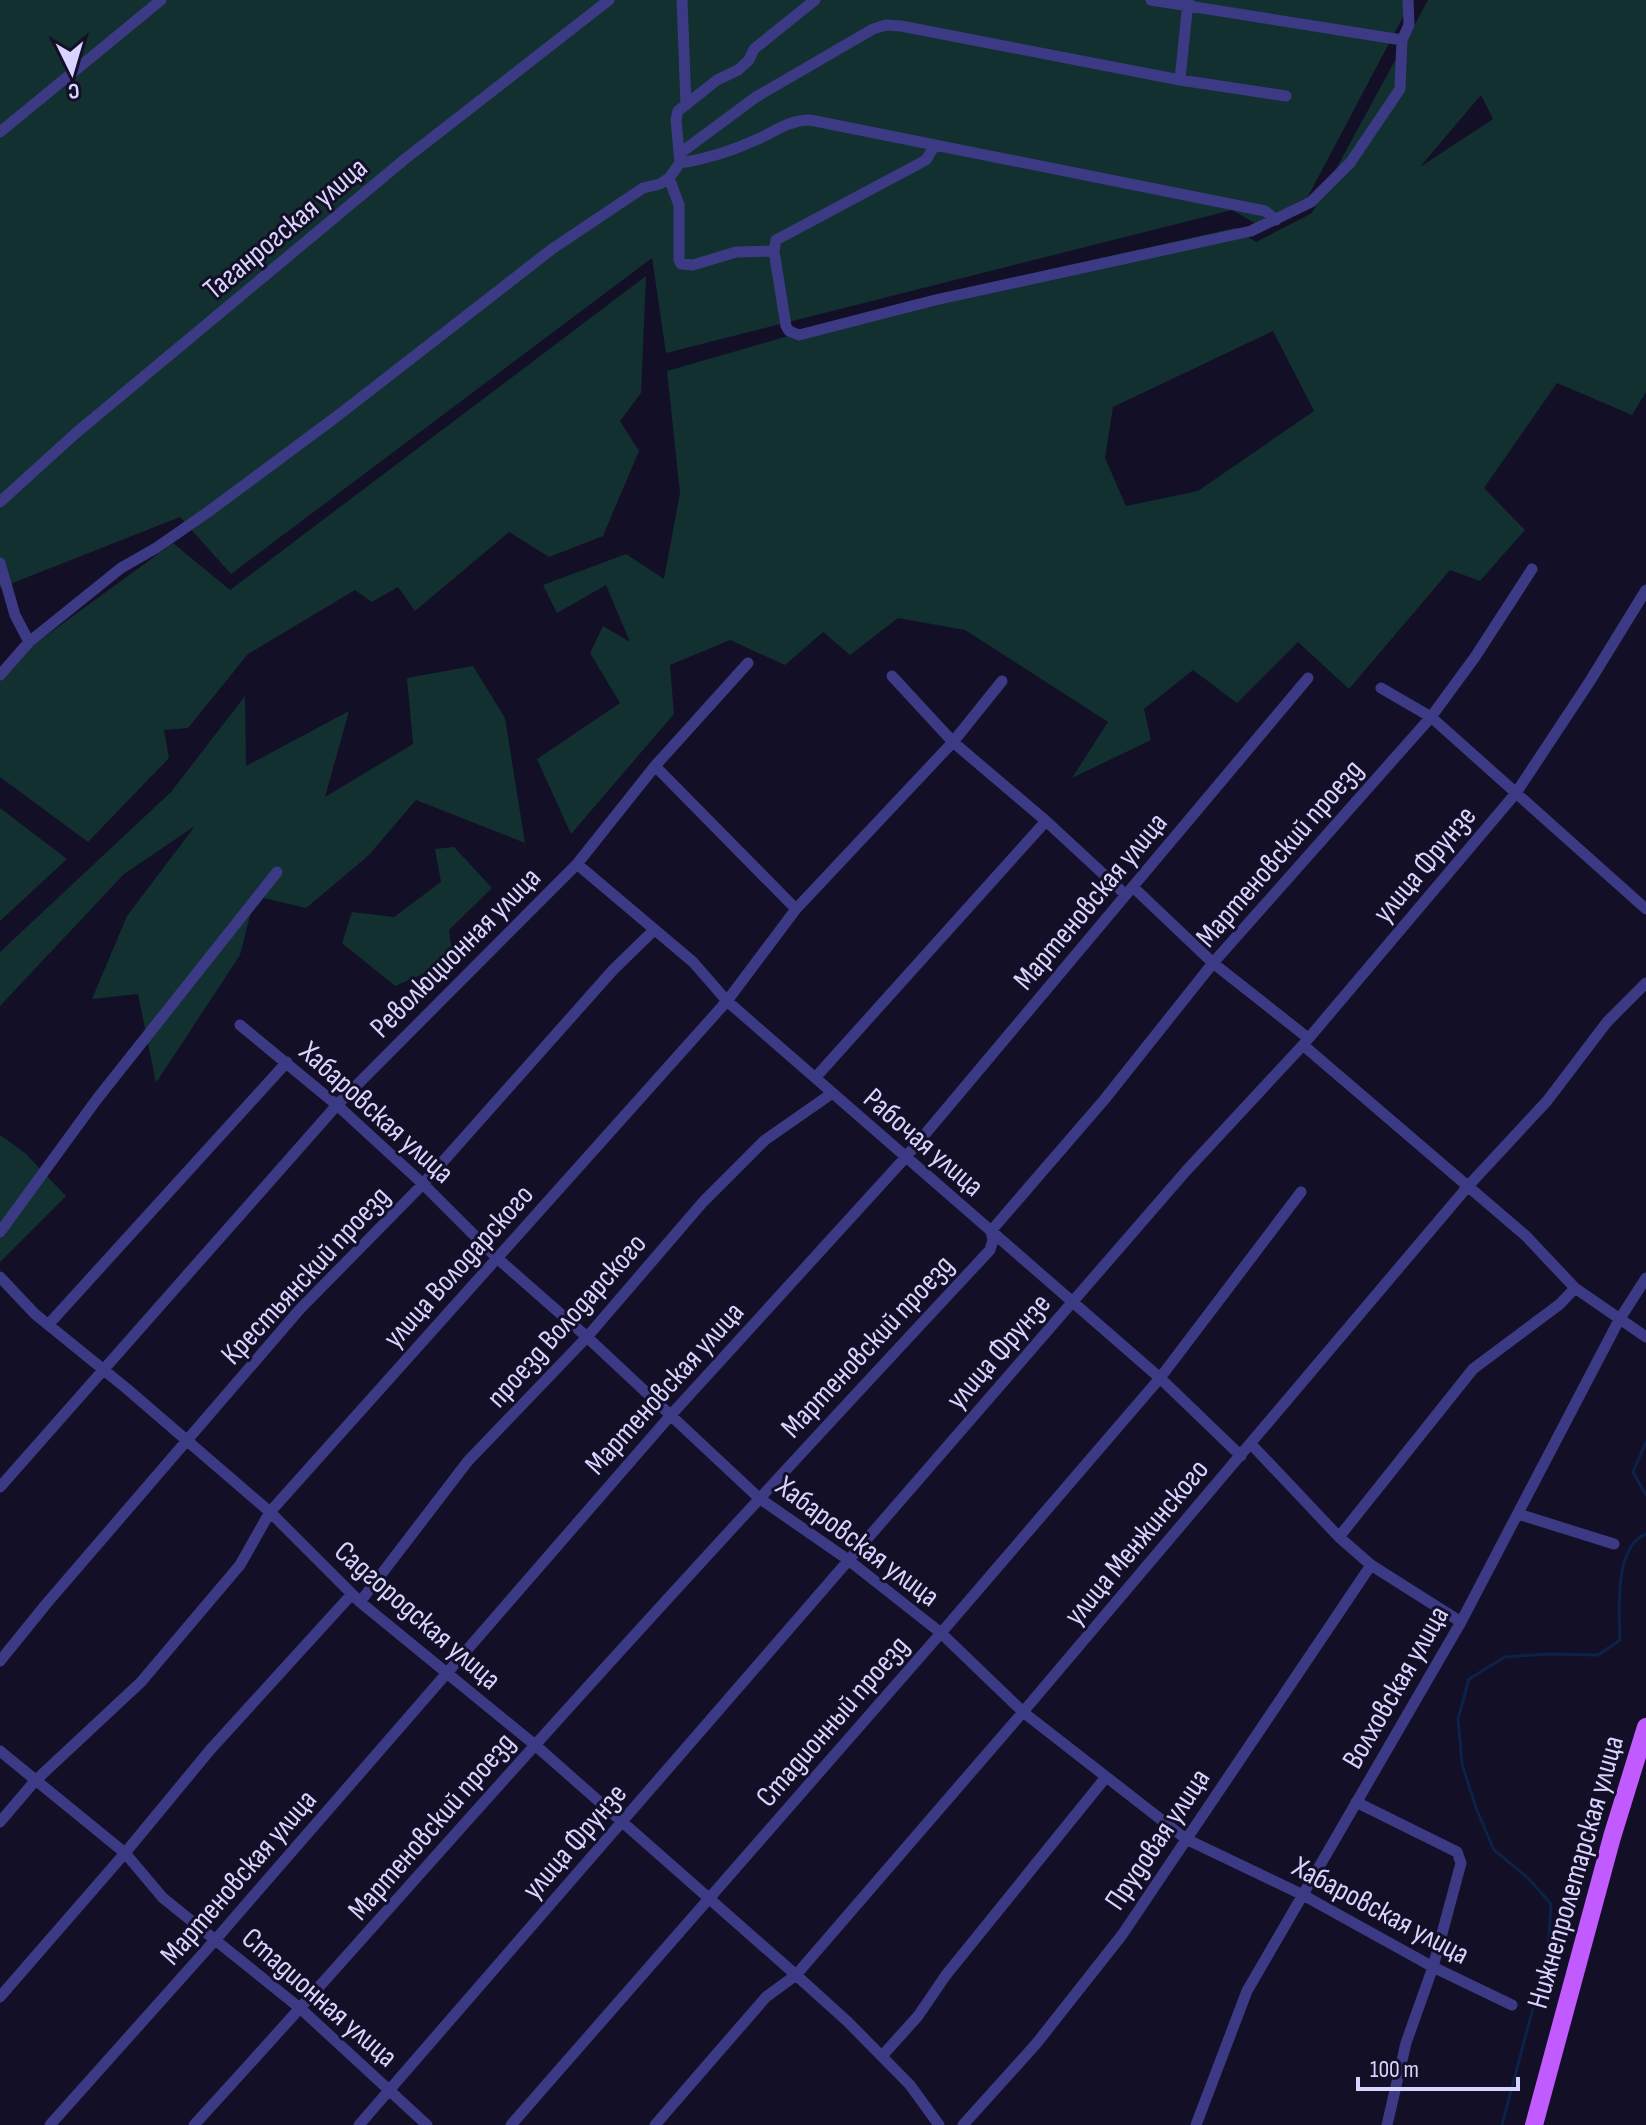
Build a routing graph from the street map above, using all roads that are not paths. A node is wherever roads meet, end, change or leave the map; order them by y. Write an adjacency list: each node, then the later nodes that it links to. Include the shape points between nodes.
1 (161, 0): 12 (street)
2 (609, 0): 18 (street, Таганрогская улица, via 393,169)
3 (682, 0): 11 (street)
4 (815, 0): 11 (street, via 754,49 738,70)
5 (1151, 0): 7 (street)
6 (1408, 0): 8 (street, via 1409,25)
7 (1188, 4): 8 (street); 9 (street)
8 (1402, 40): 16 (street, via 1400,89 1350,163 1311,202)
9 (1180, 80): 10 (street); 14 (street, via 886,25 756,97)
10 (1286, 96)
11 (686, 105): 14 (street, via 676,120)
12 (0, 132)
13 (935, 145): 14 (street, via 800,120 705,159); 16 (street, via 1265,211); 17 (street, via 926,160 785,233 776,240)
14 (679, 159): 15 (street)
15 (669, 178): 17 (street, via 679,205 681,264 736,252); 22 (street, via 643,188 552,249 348,408 121,568)
16 (1276, 220): 17 (street, via 1251,231 799,335 786,326)
17 (774, 251)
18 (0, 502)
19 (0, 563): 22 (street)
20 (1532, 569): 29 (street, Мартеновский проезд)
21 (1646, 590): 32 (street, улица Фрунзе)
22 (29, 642): 24 (street)
23 (748, 663): 31 (street, Революционная улица)
24 (0, 675)
25 (892, 676): 30 (street)
26 (1308, 678): 36 (street, Мартеновская улица)
27 (1002, 681): 30 (street, улица Володарского)
28 (1381, 688): 29 (street)
29 (1431, 717): 32 (street); 40 (street, Мартеновский проезд)
30 (953, 742): 33 (street); 37 (street, улица Володарского)
31 (655, 766): 34 (street, Революционная улица); 37 (street)
32 (1516, 793): 38 (street); 44 (street, улица Фрунзе)
33 (1046, 821): 36 (street); 46 (street)
34 (577, 864): 39 (street, Рабочая улица); 48 (street, Революционная улица)
35 (277, 872): 54 (street, via 97,1099)
36 (1129, 891): 40 (street); 49 (street, Мартеновская улица)
37 (796, 909): 42 (street, улица Володарского)
38 (1646, 909)
39 (653, 931): 42 (street, Рабочая улица, via 693,962); 50 (street, Крестьянский проезд)
40 (1213, 963): 44 (street); 53 (street, Мартеновский проезд)
41 (1646, 983): 51 (street, улица Менжинского)
42 (727, 1001): 46 (street, Рабочая улица); 55 (street, улица Володарского)
43 (240, 1025): 45 (street, Хабаровская улица)
44 (1305, 1041): 51 (street); 59 (street, улица Фрунзе)
45 (287, 1062): 48 (street, Хабаровская улица); 61 (street)
46 (815, 1078): 47 (street, Рабочая улица)
47 (831, 1094): 49 (street, Рабочая улица); 62 (street, проезд Володарского, via 765,1140 703,1202)
48 (337, 1105): 50 (street, Хабаровская улица); 64 (street, Революционная улица)
49 (905, 1158): 53 (street, Рабочая улица); 66 (street, Мартеновская улица)
50 (423, 1184): 55 (street, Хабаровская улица); 67 (street, Крестьянский проезд, via 300,1309)
51 (1469, 1185): 58 (street); 68 (street, улица Менжинского)
52 (1301, 1192): 65 (street, Стадионный проезд)
53 (991, 1231): 59 (street, Рабочая улица); 71 (street, Мартеновский проезд, via 990,1250)
54 (0, 1232)
55 (497, 1258): 62 (street, Хабаровская улица); 72 (street, улица Володарского)
56 (0, 1277): 61 (street, Садгородская улица)
57 (1646, 1278): 60 (street, Волховская улица)
58 (1575, 1288): 60 (street); 74 (street, via 1473,1369)
59 (1073, 1302): 65 (street, Рабочая улица); 76 (street, улица Фрунзе)
60 (1619, 1320): 63 (street); 73 (street, Волховская улица)
61 (48, 1325): 64 (street, Садгородская улица)
62 (587, 1337): 66 (street, Хабаровская улица); 78 (street, проезд Володарского, via 468,1461)
63 (1646, 1337)
64 (103, 1371): 67 (street, Садгородская улица); 70 (street, Революционная улица)
65 (1160, 1378): 69 (street, Рабочая улица); 80 (street, Стадионный проезд)
66 (670, 1416): 71 (street, Хабаровская улица); 82 (street, Мартеновская улица)
67 (187, 1442): 72 (street, Садгородская улица); 81 (street, Крестьянский проезд)
68 (1251, 1444): 69 (street, улица Менжинского); 74 (street)
69 (1241, 1456): 83 (street, улица Менжинского)
70 (0, 1487)
71 (759, 1498): 76 (street, Хабаровская улица); 85 (street, Мартеновский проезд)
72 (270, 1512): 78 (street, Садгородская улица); 88 (street, улица Володарского, via 240,1565 141,1682)
73 (1518, 1514): 75 (street); 79 (street, Волховская улица)
74 (1339, 1537): 77 (street)
75 (1614, 1544)
76 (847, 1559): 80 (street, Хабаровская улица); 91 (street, улица Фрунзе)
77 (1371, 1565): 79 (street); 92 (street, Прудовая улица)
78 (356, 1598): 82 (street, Садгородская улица); 93 (street, проезд Володарского, via 210,1750)
79 (1461, 1622): 89 (street, Волховская улица)
80 (941, 1633): 83 (street, Хабаровская улица); 95 (street, Стадионный проезд)
81 (0, 1661)
82 (445, 1674): 85 (street, Садгородская улица); 96 (street, Мартеновская улица)
83 (1023, 1712): 87 (street, Хабаровская улица); 98 (street, улица Менжинского)
84 (1646, 1727): 114 (main road, Нижнепролетарская улица)
85 (535, 1745): 91 (street, Садгородская улица); 101 (street, Мартеновский проезд)
86 (0, 1751): 88 (street, Стадионная улица)
87 (1106, 1777): 92 (street, Хабаровская улица); 102 (street)
88 (35, 1781): 90 (street, улица Володарского); 93 (street, Стадионная улица)
89 (1356, 1802): 94 (street, Волховская улица); 97 (street, via 1460,1857)
90 (0, 1822)
91 (621, 1823): 95 (street, Садгородская улица); 103 (street, улица Фрунзе)
92 (1186, 1839): 94 (street, Хабаровская улица); 111 (street, Прудовая улица, via 1122,1935)
93 (125, 1853): 96 (street, Стадионная улица, via 163,1898); 99 (street, проезд Володарского)
94 (1303, 1895): 97 (street, Хабаровская улица); 112 (street, Волховская улица, via 1247,1991)
95 (708, 1900): 98 (street, Садгородская улица); 108 (street, Стадионный проезд)
96 (216, 1939): 101 (street, Стадионная улица); 104 (street, Мартеновская улица)
97 (1433, 1967): 100 (street, Хабаровская улица); 113 (street, via 1406,2043)
98 (796, 1975): 102 (street, Садгородская улица); 109 (street, улица Менжинского, via 766,1997)
99 (0, 1997)
100 (1512, 2005)
101 (301, 2009): 103 (street, Стадионная улица); 105 (street, Мартеновский проезд)
102 (882, 2056): 110 (street, Садгородская улица)
103 (390, 2090): 106 (street, улица Фрунзе); 107 (street, Стадионная улица)
104 (50, 2125)
105 (194, 2125)
106 (359, 2125)
107 (427, 2125)
108 (511, 2125)
109 (655, 2125)
110 (939, 2125)
111 (963, 2125)
112 (1196, 2125)
113 (1387, 2125)
114 (1534, 2125)

